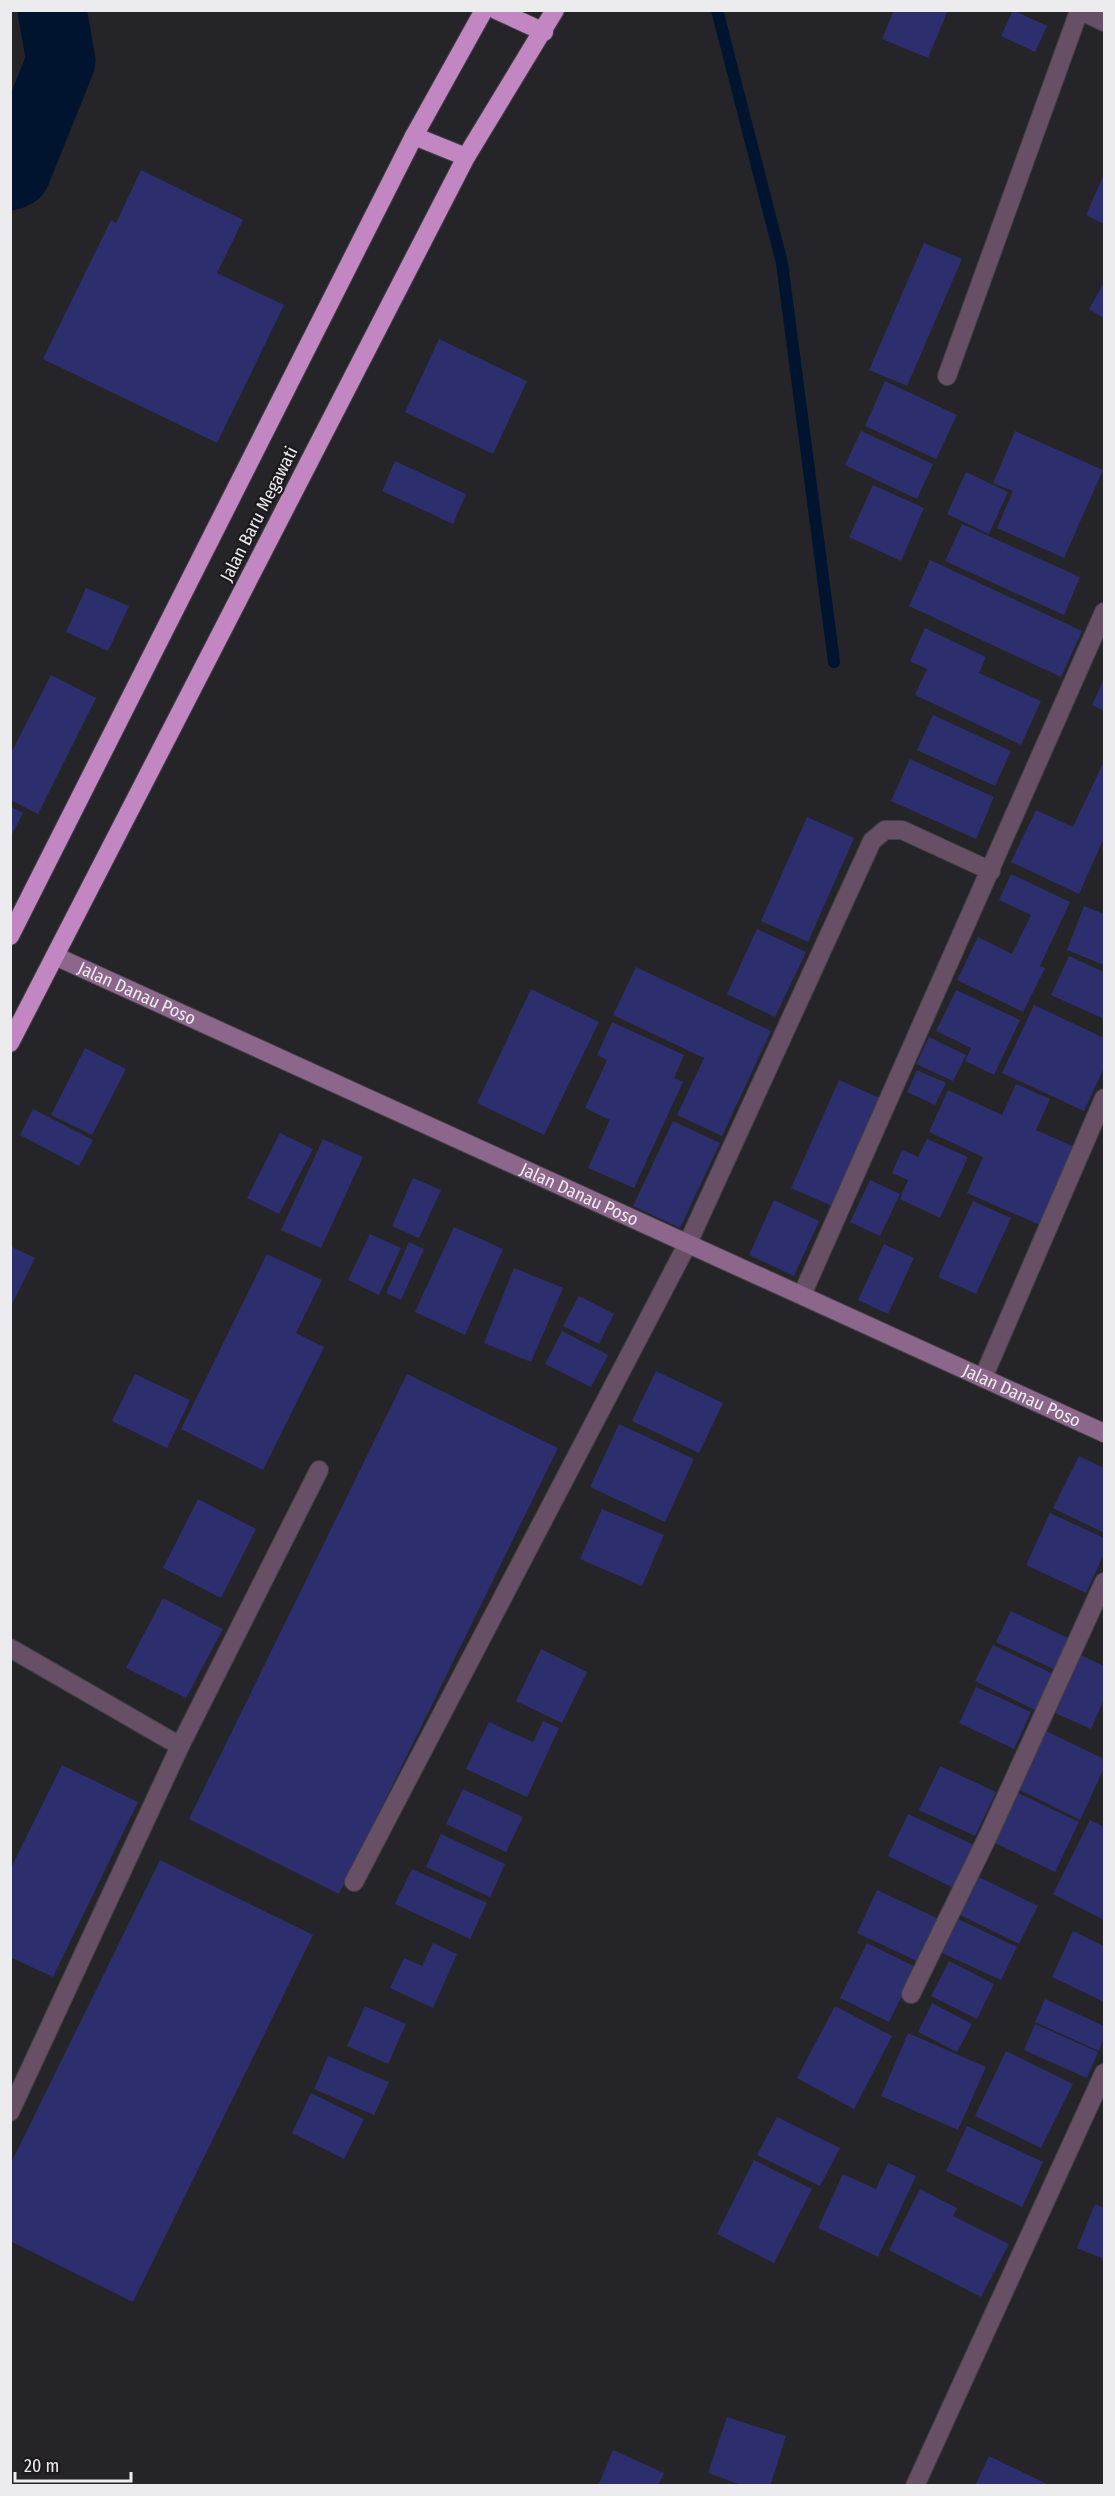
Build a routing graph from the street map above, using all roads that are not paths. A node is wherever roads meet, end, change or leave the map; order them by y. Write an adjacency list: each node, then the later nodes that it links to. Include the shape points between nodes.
1 (484, 10): 7 (highway, Jalan Baru Megawati)
2 (496, 10): 6 (highway)
3 (555, 10): 6 (highway, Jalan Baru Megawati)
4 (1079, 11): 5 (street); 9 (street)
5 (1104, 22)
6 (544, 32): 8 (highway, Jalan Baru Megawati)
7 (414, 136): 8 (highway); 12 (highway, Jalan Baru Megawati)
8 (466, 157): 13 (highway, Jalan Baru Megawati)
9 (947, 376)
10 (1104, 612): 11 (street)
11 (991, 871): 16 (street, via 902,830 885,830 872,841); 17 (street)
12 (10, 936)
13 (56, 956): 14 (highway, Jalan Baru Megawati); 16 (street, Jalan Danau Poso)
14 (10, 1043)
15 (1104, 1098): 18 (street)
16 (687, 1243): 17 (street, Jalan Danau Poso); 24 (street)
17 (802, 1295): 18 (street, Jalan Danau Poso)
18 (983, 1378): 19 (street, Jalan Danau Poso)
19 (1104, 1433)
20 (319, 1470): 23 (street)
21 (1104, 1582): 25 (street)
22 (10, 1648): 23 (street)
23 (180, 1746): 27 (street)
24 (354, 1882)
25 (911, 1994)
26 (1104, 2073): 28 (street)
27 (10, 2112)
28 (915, 2486)

